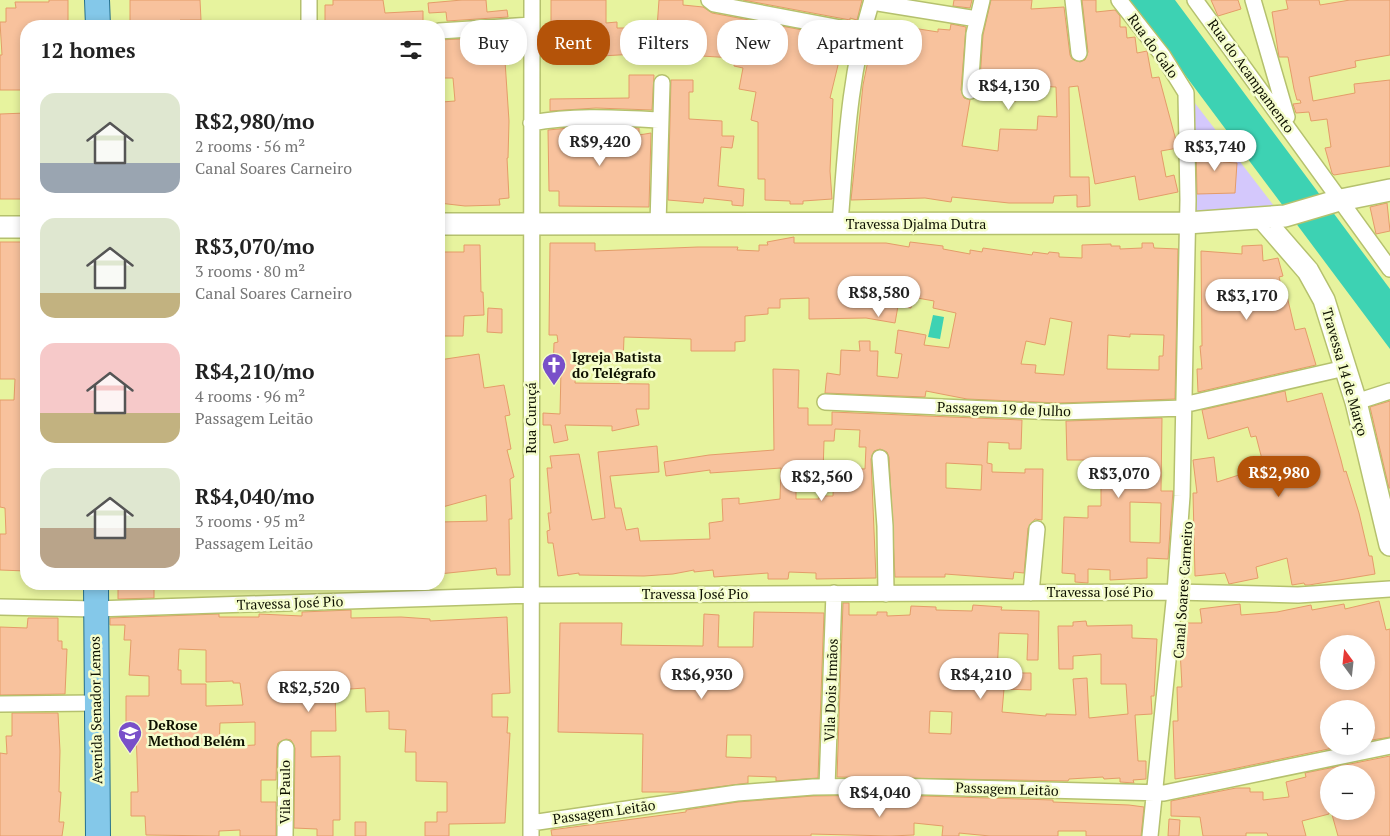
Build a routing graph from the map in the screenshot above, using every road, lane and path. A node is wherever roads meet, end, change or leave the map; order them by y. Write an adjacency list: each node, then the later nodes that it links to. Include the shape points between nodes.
1 (97, 0): 13 (main road)
2 (309, 0): 14 (street)
3 (532, 0): 18 (street, Rua Curuçá)
4 (709, 0): 15 (street, via 714,4)
5 (982, 0): 17 (street)
6 (1073, 0): 20 (street)
7 (1119, 0): 24 (street, Rua do Galo, via 1163,56)
8 (1195, 0): 27 (street, Rua do Acampamento)
9 (1253, 0): 12 (street)
10 (1262, 0): 12 (street)
11 (872, 1): 16 (street); 17 (street)
12 (1258, 18): 27 (street)
13 (98, 20)
14 (309, 20)
15 (799, 20)
16 (866, 20)
17 (977, 20): 23 (street)
18 (532, 24): 19 (street); 26 (street, Rua Curuçá)
19 (445, 30)
20 (1079, 53)
21 (855, 65): 34 (street)
22 (662, 83): 25 (street)
23 (970, 91)
24 (1186, 93): 31 (street, Canal Soares Carneiro)
25 (661, 120): 26 (street, via 594,117); 33 (street)
26 (531, 123): 35 (street, Rua Curuçá)
27 (1290, 128): 29 (street, Rua do Acampamento)
28 (1390, 190): 29 (street, Travessa Djalma Dutra)
29 (1338, 201): 30 (street, Travessa Djalma Dutra, via 1285,216); 38 (street, Rua do Acampamento)
30 (1262, 218): 31 (street, Travessa Djalma Dutra); 39 (street, Travessa 14 de Março, via 1308,271 1324,300)
31 (1191, 223): 34 (street, Travessa Djalma Dutra); 43 (street, Canal Soares Carneiro)
32 (445, 224): 35 (street, Travessa Djalma Dutra)
33 (658, 224): 34 (street, Travessa Djalma Dutra); 35 (street, Travessa Djalma Dutra)
34 (840, 224)
35 (530, 225): 53 (street, Rua Curuçá)
36 (0, 227): 37 (street)
37 (20, 227)
38 (1390, 269)
39 (1345, 368): 42 (street, Travessa 14 de Março); 43 (street, Passagem 19 de Julho)
40 (1390, 391): 42 (street)
41 (825, 402): 43 (street, Passagem 19 de Julho, via 1058,412)
42 (1356, 402): 46 (street, Travessa 14 de Março)
43 (1188, 406): 49 (street, Canal Soares Carneiro)
44 (880, 458): 52 (street)
45 (1037, 529): 50 (street)
46 (1390, 545)
47 (1390, 589): 49 (street, Travessa José Pio, via 1298,595)
48 (96, 590): 55 (main road, Avenida Senador Lemos)
49 (1180, 592): 50 (street, Travessa José Pio); 61 (street, Canal Soares Carneiro)
50 (1031, 593): 52 (street, Travessa José Pio)
51 (834, 594): 52 (street, Travessa José Pio); 53 (street, Travessa José Pio); 60 (street, Vila Dois Irmãos)
52 (886, 594)
53 (532, 595): 55 (street, Travessa José Pio); 62 (street, Rua Curuçá)
54 (0, 606): 55 (street, Travessa José Pio)
55 (95, 609): 56 (main road, Avenida Senador Lemos)
56 (96, 703): 57 (street); 63 (main road, Avenida Senador Lemos)
57 (0, 704)
58 (1390, 746): 61 (street, Passagem Leitão)
59 (286, 748): 64 (street, Vila Paulo)
60 (827, 787): 61 (street, Passagem Leitão); 62 (street, Passagem Leitão, via 736,793)
61 (1159, 793): 65 (street, Canal Soares Carneiro); 66 (street, Canal Soares Carneiro)
62 (531, 829)
63 (98, 836)
64 (285, 836)
65 (1150, 836)
66 (1160, 836)

